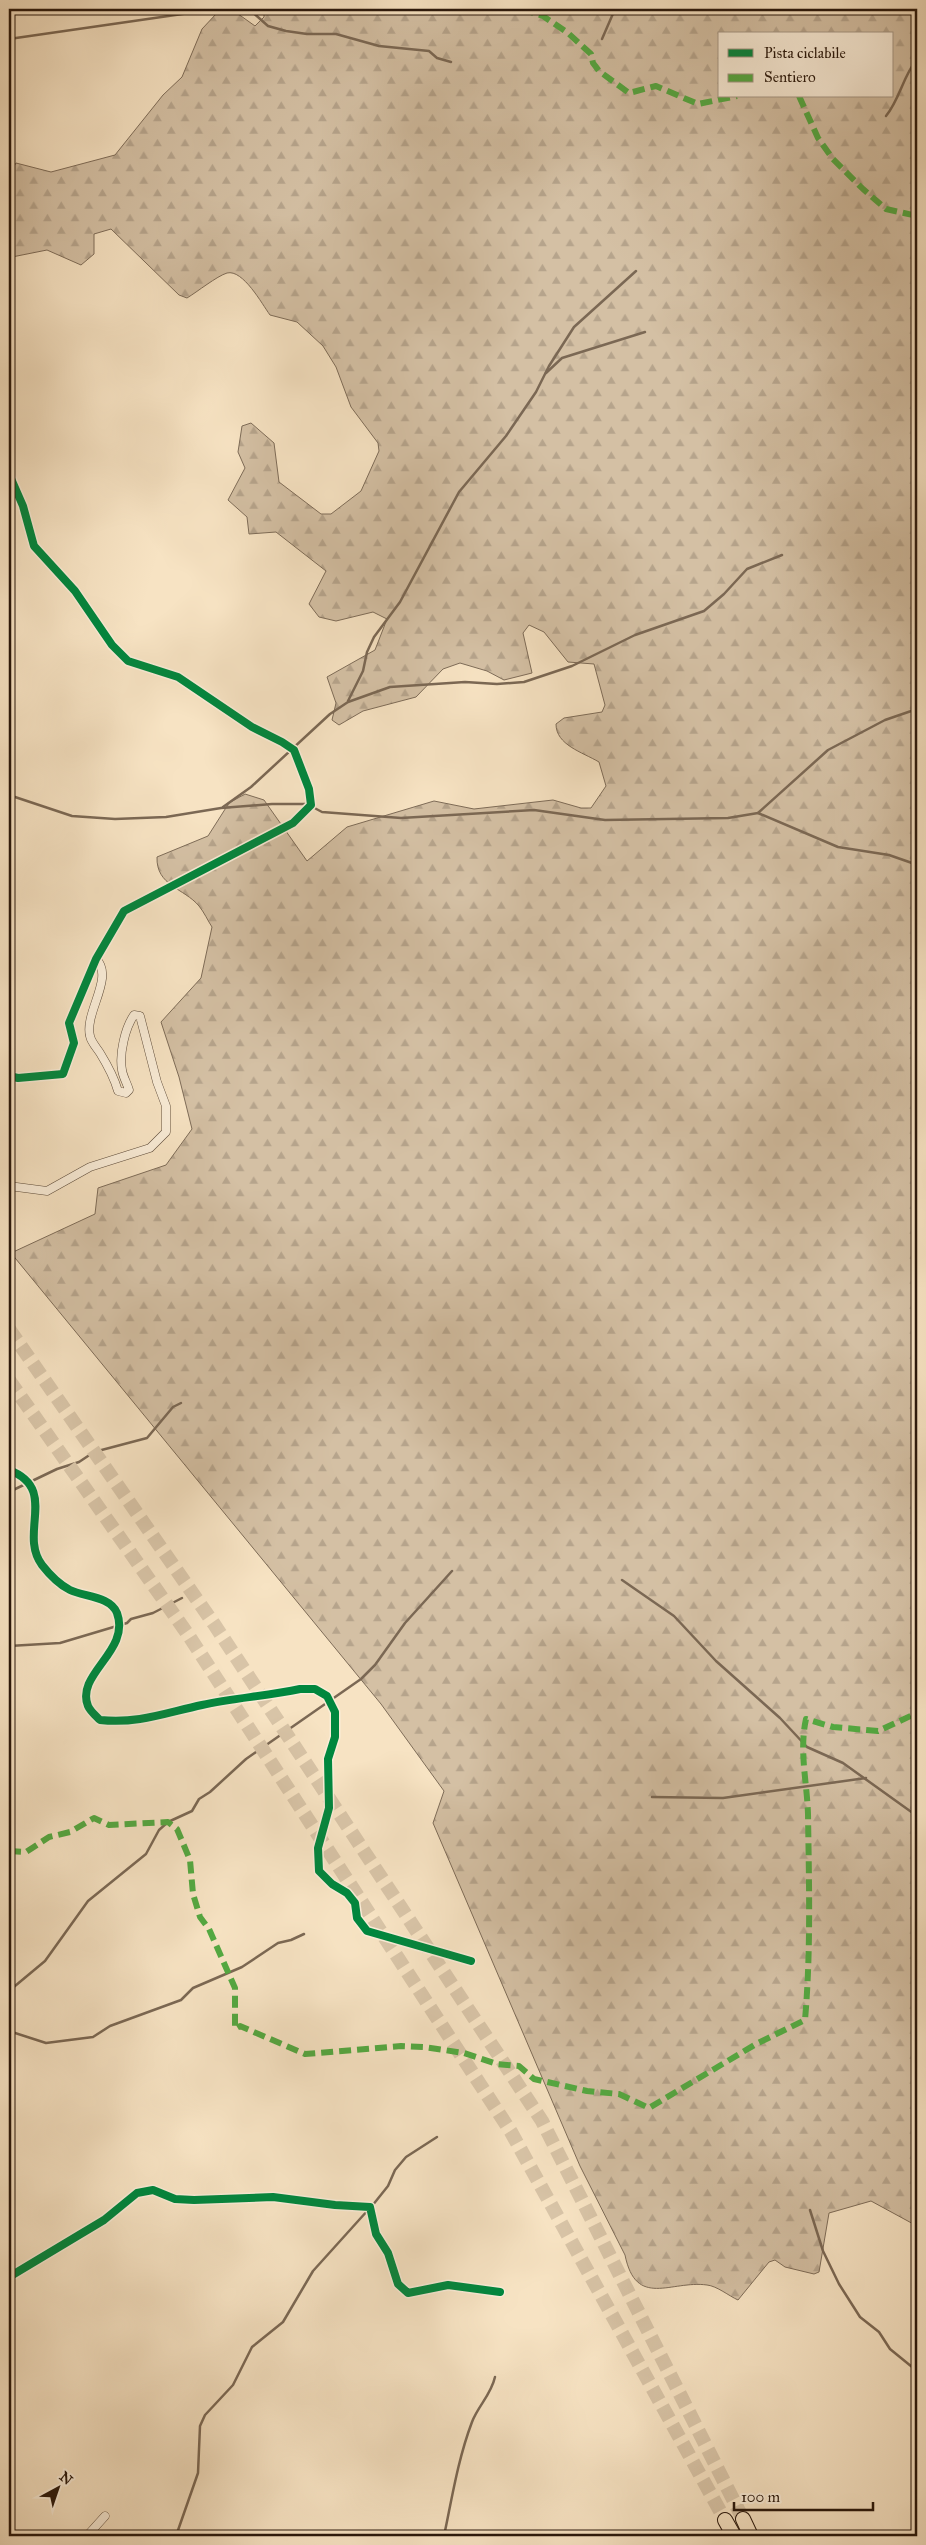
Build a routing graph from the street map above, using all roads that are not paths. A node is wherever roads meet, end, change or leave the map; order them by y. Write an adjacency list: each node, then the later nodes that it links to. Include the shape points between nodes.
1 (9, 474): 2 (street, via 23,506 34,546 75,591 112,645 128,661 178,677 252,727 294,750 309,789 308,808 293,823 124,911)
2 (96, 959): 3 (street, via 69,1023 74,1043 63,1074); 4 (street, via 102,964 103,975 91,1019 90,1036 114,1075 118,1091 126,1093 129,1090 122,1070 123,1050 128,1026 134,1015 140,1016 166,1106 166,1132 150,1148 90,1167 48,1191)
3 (9, 1076)
4 (9, 1186)
5 (9, 1470): 6 (street, via 30,1484 36,1498 32,1546 41,1565 70,1590 106,1601 116,1612 119,1628 114,1646 85,1692 88,1707 100,1720 142,1720 204,1704 300,1689 315,1689 327,1696 335,1712 335,1737 328,1759 329,1808 318,1848 319,1871 348,1893 355,1903 357,1918 367,1931)
6 (471, 1961)
7 (9, 2277): 8 (street, via 104,2220 137,2193 153,2190 175,2199 273,2197 370,2207 376,2234 388,2253 398,2284 408,2293 448,2285)
8 (500, 2292)
9 (105, 2516): 12 (street)
10 (743, 2519): 14 (highway)
11 (724, 2520): 13 (highway)
12 (87, 2536)
13 (734, 2536)
14 (751, 2536)

